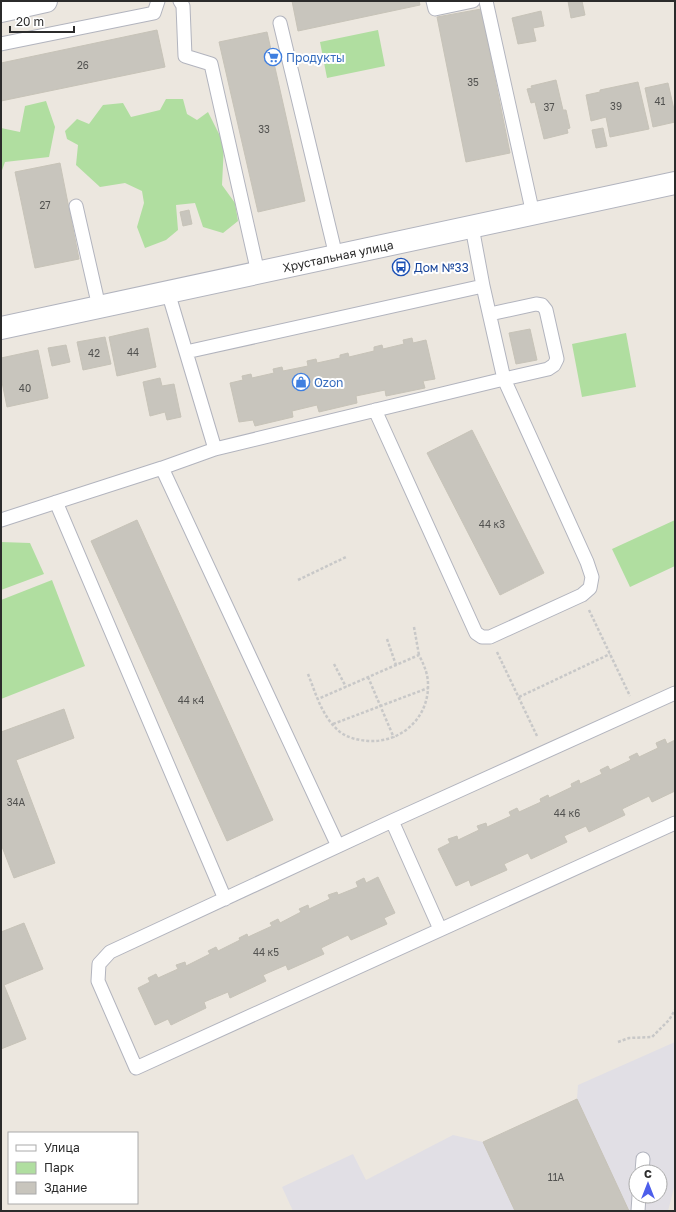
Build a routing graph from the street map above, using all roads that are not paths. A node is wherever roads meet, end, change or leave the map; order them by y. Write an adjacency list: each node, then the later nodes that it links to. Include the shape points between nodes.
1 (46, 1): 7 (main road)
2 (158, 1): 9 (lane, via 154,13)
3 (180, 1): 15 (lane, via 183,6 185,56 211,64)
4 (433, 1): 5 (lane, via 435,9)
5 (473, 1)
6 (486, 1): 12 (lane)
7 (1, 11)
8 (280, 23): 14 (lane)
9 (1, 44)
10 (675, 183): 12 (main road, Хрустальная улица)
11 (76, 206): 18 (lane)
12 (533, 214): 13 (main road, Хрустальная улица)
13 (472, 227): 14 (main road, Хрустальная улица); 16 (lane)
14 (336, 256): 15 (main road, Хрустальная улица)
15 (258, 273): 17 (main road, Хрустальная улица)
16 (483, 286): 19 (lane); 21 (lane)
17 (168, 292): 18 (main road, Хрустальная улица); 21 (lane)
18 (98, 307): 20 (main road, Хрустальная улица)
19 (490, 314): 22 (lane); 22 (lane, via 536,304 542,305 546,310 557,359 548,369)
20 (1, 328)
21 (186, 352): 24 (lane)
22 (504, 379): 23 (lane); 23 (lane, via 592,576 590,588 582,595 490,637 482,637 476,633)
23 (375, 410): 24 (lane)
24 (215, 449): 25 (lane)
25 (162, 468): 26 (lane); 31 (lane)
26 (56, 502): 27 (lane); 32 (lane)
27 (1, 520)
28 (675, 693): 29 (lane)
29 (392, 821): 31 (lane); 33 (lane)
30 (675, 823): 33 (lane)
31 (338, 846): 32 (lane)
32 (225, 899): 33 (lane, via 110,952 99,964 98,981 136,1068)
33 (440, 929)
34 (643, 1159): 35 (lane)
35 (643, 1164)

